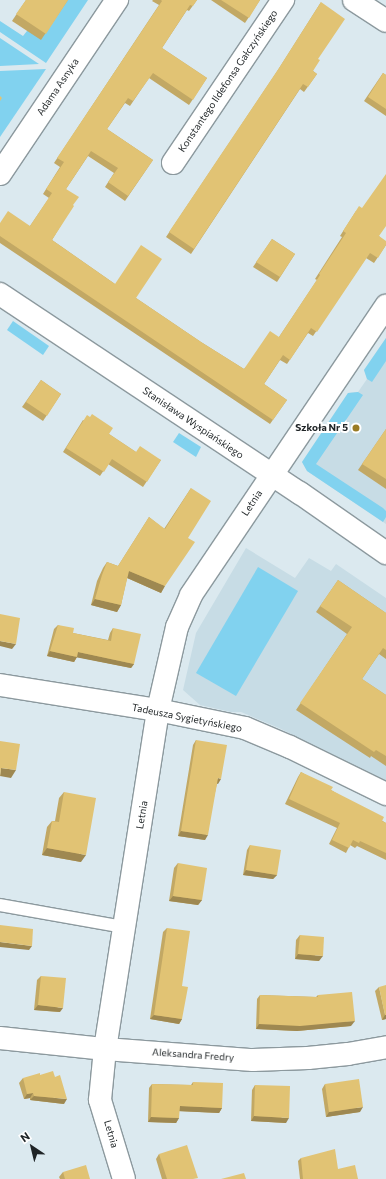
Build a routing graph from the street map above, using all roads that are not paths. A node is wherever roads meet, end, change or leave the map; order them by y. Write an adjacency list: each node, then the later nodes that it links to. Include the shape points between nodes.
1 (116, 0): 6 (street, Adama Asnyka)
2 (283, 0): 5 (street, Konstantego Ildefonsa Gałczyńskiego)
3 (354, 0): 4 (street)
4 (386, 21)
5 (173, 163)
6 (0, 174)
7 (0, 294): 9 (street, Stanisława Wyspiańskiego)
8 (386, 306): 9 (street, Letnia)
9 (271, 474): 10 (street, Stanisława Wyspiańskiego); 12 (street, Letnia, via 191,595 177,627)
10 (386, 553)
11 (0, 685): 12 (street, Tadeusza Sygietyńskiego)
12 (158, 710): 13 (street, Tadeusza Sygietyńskiego, via 245,728); 15 (street, Letnia)
13 (386, 794)
14 (0, 905): 15 (lane)
15 (124, 927): 18 (street, Letnia)
16 (0, 1038): 18 (street, Aleksandra Fredry)
17 (386, 1047): 18 (street, Aleksandra Fredry, via 308,1058 253,1060)
18 (106, 1049): 19 (street, Letnia, via 100,1100)
19 (124, 1179)

